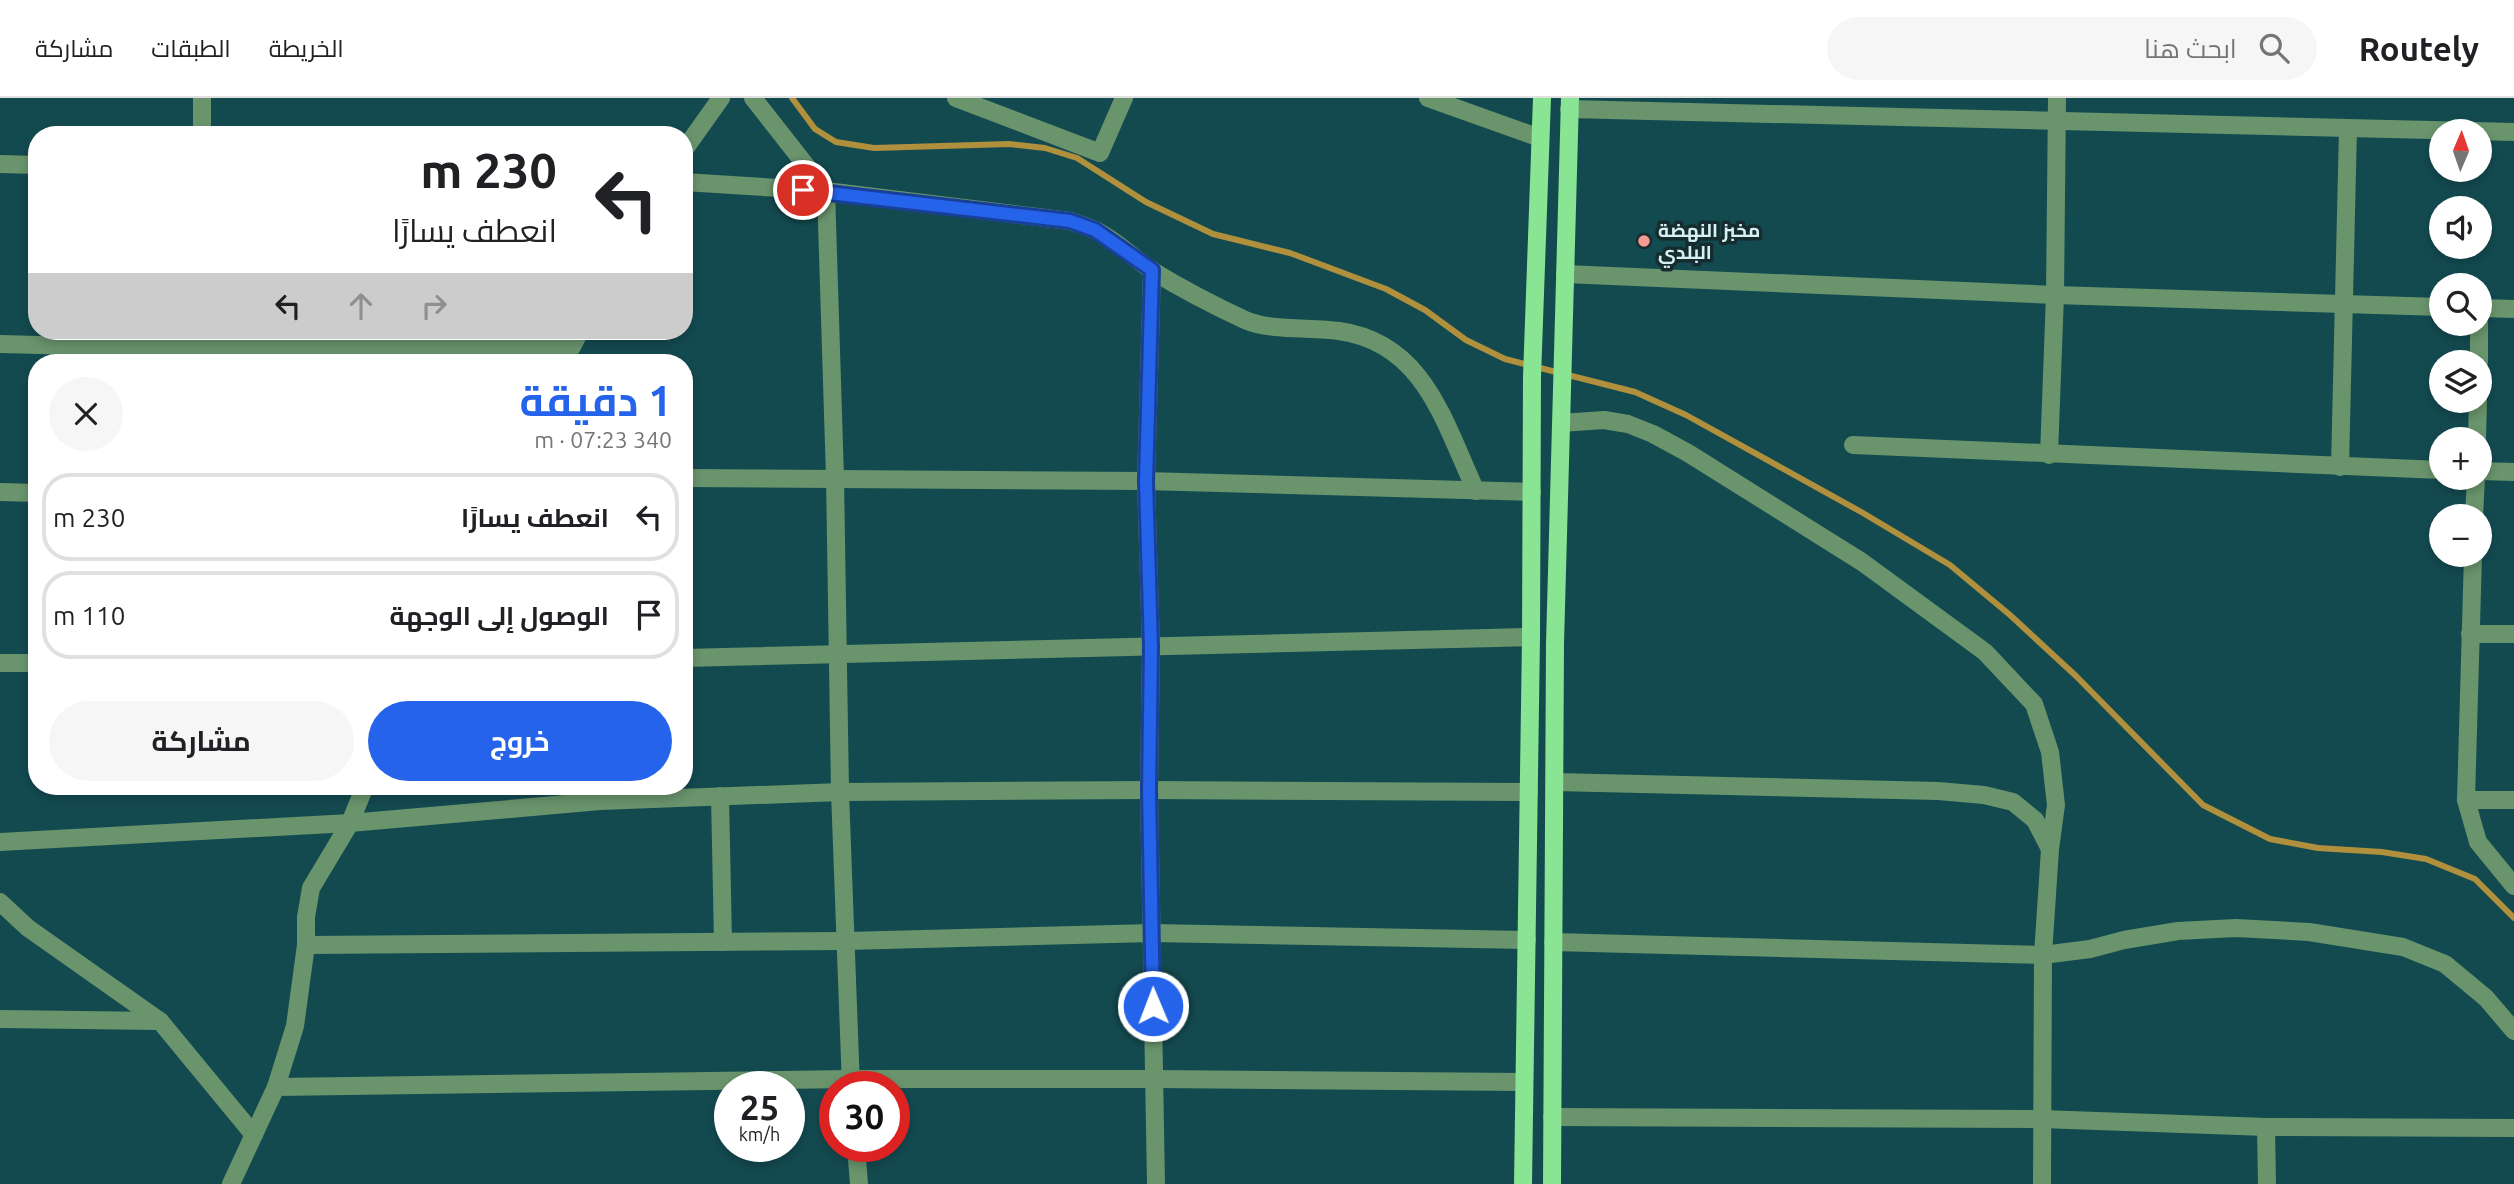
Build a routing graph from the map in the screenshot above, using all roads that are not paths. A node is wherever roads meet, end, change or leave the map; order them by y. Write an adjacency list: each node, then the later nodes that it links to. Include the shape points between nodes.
1 (202, 98): 11 (street)
2 (721, 98): 14 (street)
3 (753, 98): 19 (street)
4 (956, 98): 5 (street, via 1100,153)
5 (1124, 98)
6 (1428, 98): 15 (street)
7 (1542, 98): 15 (main road)
8 (2057, 98): 10 (street)
9 (1569, 103): 10 (street); 21 (main road)
10 (2057, 121): 12 (street); 22 (street)
11 (202, 126)
12 (2348, 129): 13 (street); 23 (street)
13 (2514, 132)
14 (693, 137)
15 (1540, 138): 43 (main road, via 1531,377)
16 (0, 164): 17 (street)
17 (28, 165)
18 (693, 183): 19 (street)
19 (826, 191): 20 (street, via 1070,221 1095,230); 38 (street)
20 (1152, 270): 40 (street); 41 (street, via 1246,321 1266,327 1341,331 1374,340 1397,354 1432,395)
21 (1565, 274): 22 (street); 31 (main road)
22 (2055, 295): 23 (street); 33 (street)
23 (2343, 304): 24 (street); 34 (street)
24 (2429, 306)
25 (2492, 309): 26 (street)
26 (2514, 309)
27 (197, 340): 30 (street)
28 (0, 344): 30 (street)
29 (572, 346): 30 (street)
30 (197, 349)
31 (1561, 423): 54 (main road); 64 (street, via 1604,420 1653,434 1862,562 1985,652 2034,704 2050,752 2056,805)
32 (1853, 445): 33 (street)
33 (2049, 455): 34 (street)
34 (2340, 467): 35 (street)
35 (2429, 470)
36 (2492, 471): 37 (street)
37 (2514, 472)
38 (835, 477): 39 (street); 40 (street); 50 (street)
39 (693, 478)
40 (1146, 481): 41 (street); 49 (street)
41 (1476, 491): 43 (street)
42 (0, 492): 44 (street)
43 (1532, 492): 48 (main road)
44 (28, 493)
45 (2473, 567): 46 (street)
46 (2470, 634): 47 (street); 60 (street)
47 (2514, 634)
48 (1531, 637): 49 (street); 57 (main road)
49 (1151, 647): 50 (street); 55 (street)
50 (838, 655): 51 (street); 56 (street)
51 (693, 658)
52 (0, 663): 53 (street)
53 (28, 663)
54 (1555, 782): 64 (street, via 1984,795 2013,802 2035,820); 71 (main road)
55 (1149, 790): 56 (street); 57 (street); 67 (street)
56 (840, 792): 59 (street); 70 (street)
57 (1529, 793): 68 (main road)
58 (361, 795): 62 (street)
59 (720, 796): 62 (street, via 600,801); 69 (street)
60 (2466, 800): 61 (street); 65 (street, via 2478,842)
61 (2514, 800)
62 (350, 823): 63 (street); 72 (street, via 311,888)
63 (0, 842)
64 (2050, 849): 73 (street)
65 (2514, 886)
66 (0, 902): 75 (street, via 28,928)
67 (1152, 933): 68 (street); 70 (street); 78 (street)
68 (1527, 940): 80 (main road)
69 (723, 942): 70 (street); 72 (street)
70 (846, 942): 77 (street)
71 (1553, 942): 73 (street); 83 (main road)
72 (306, 944): 82 (street, via 295,1026)
73 (2043, 955): 76 (street, via 2178,931 2236,928 2309,932 2403,947 2445,964 2486,998); 84 (street)
74 (0, 1019): 75 (street)
75 (160, 1021): 87 (street)
76 (2514, 1031)
77 (851, 1071)
78 (1154, 1079): 79 (street); 80 (street); 91 (street)
79 (910, 1082)
80 (1524, 1082): 92 (main road)
81 (819, 1083): 82 (street)
82 (276, 1087): 87 (street)
83 (1552, 1117): 84 (street); 93 (main road)
84 (2041, 1119): 85 (street); 94 (street)
85 (2266, 1127): 86 (street); 95 (street)
86 (2514, 1128)
87 (254, 1135): 89 (street)
88 (857, 1162): 90 (street)
89 (231, 1184)
90 (859, 1184)
91 (1156, 1184)
92 (1523, 1184)
93 (1552, 1184)
94 (2042, 1184)
95 (2267, 1184)

